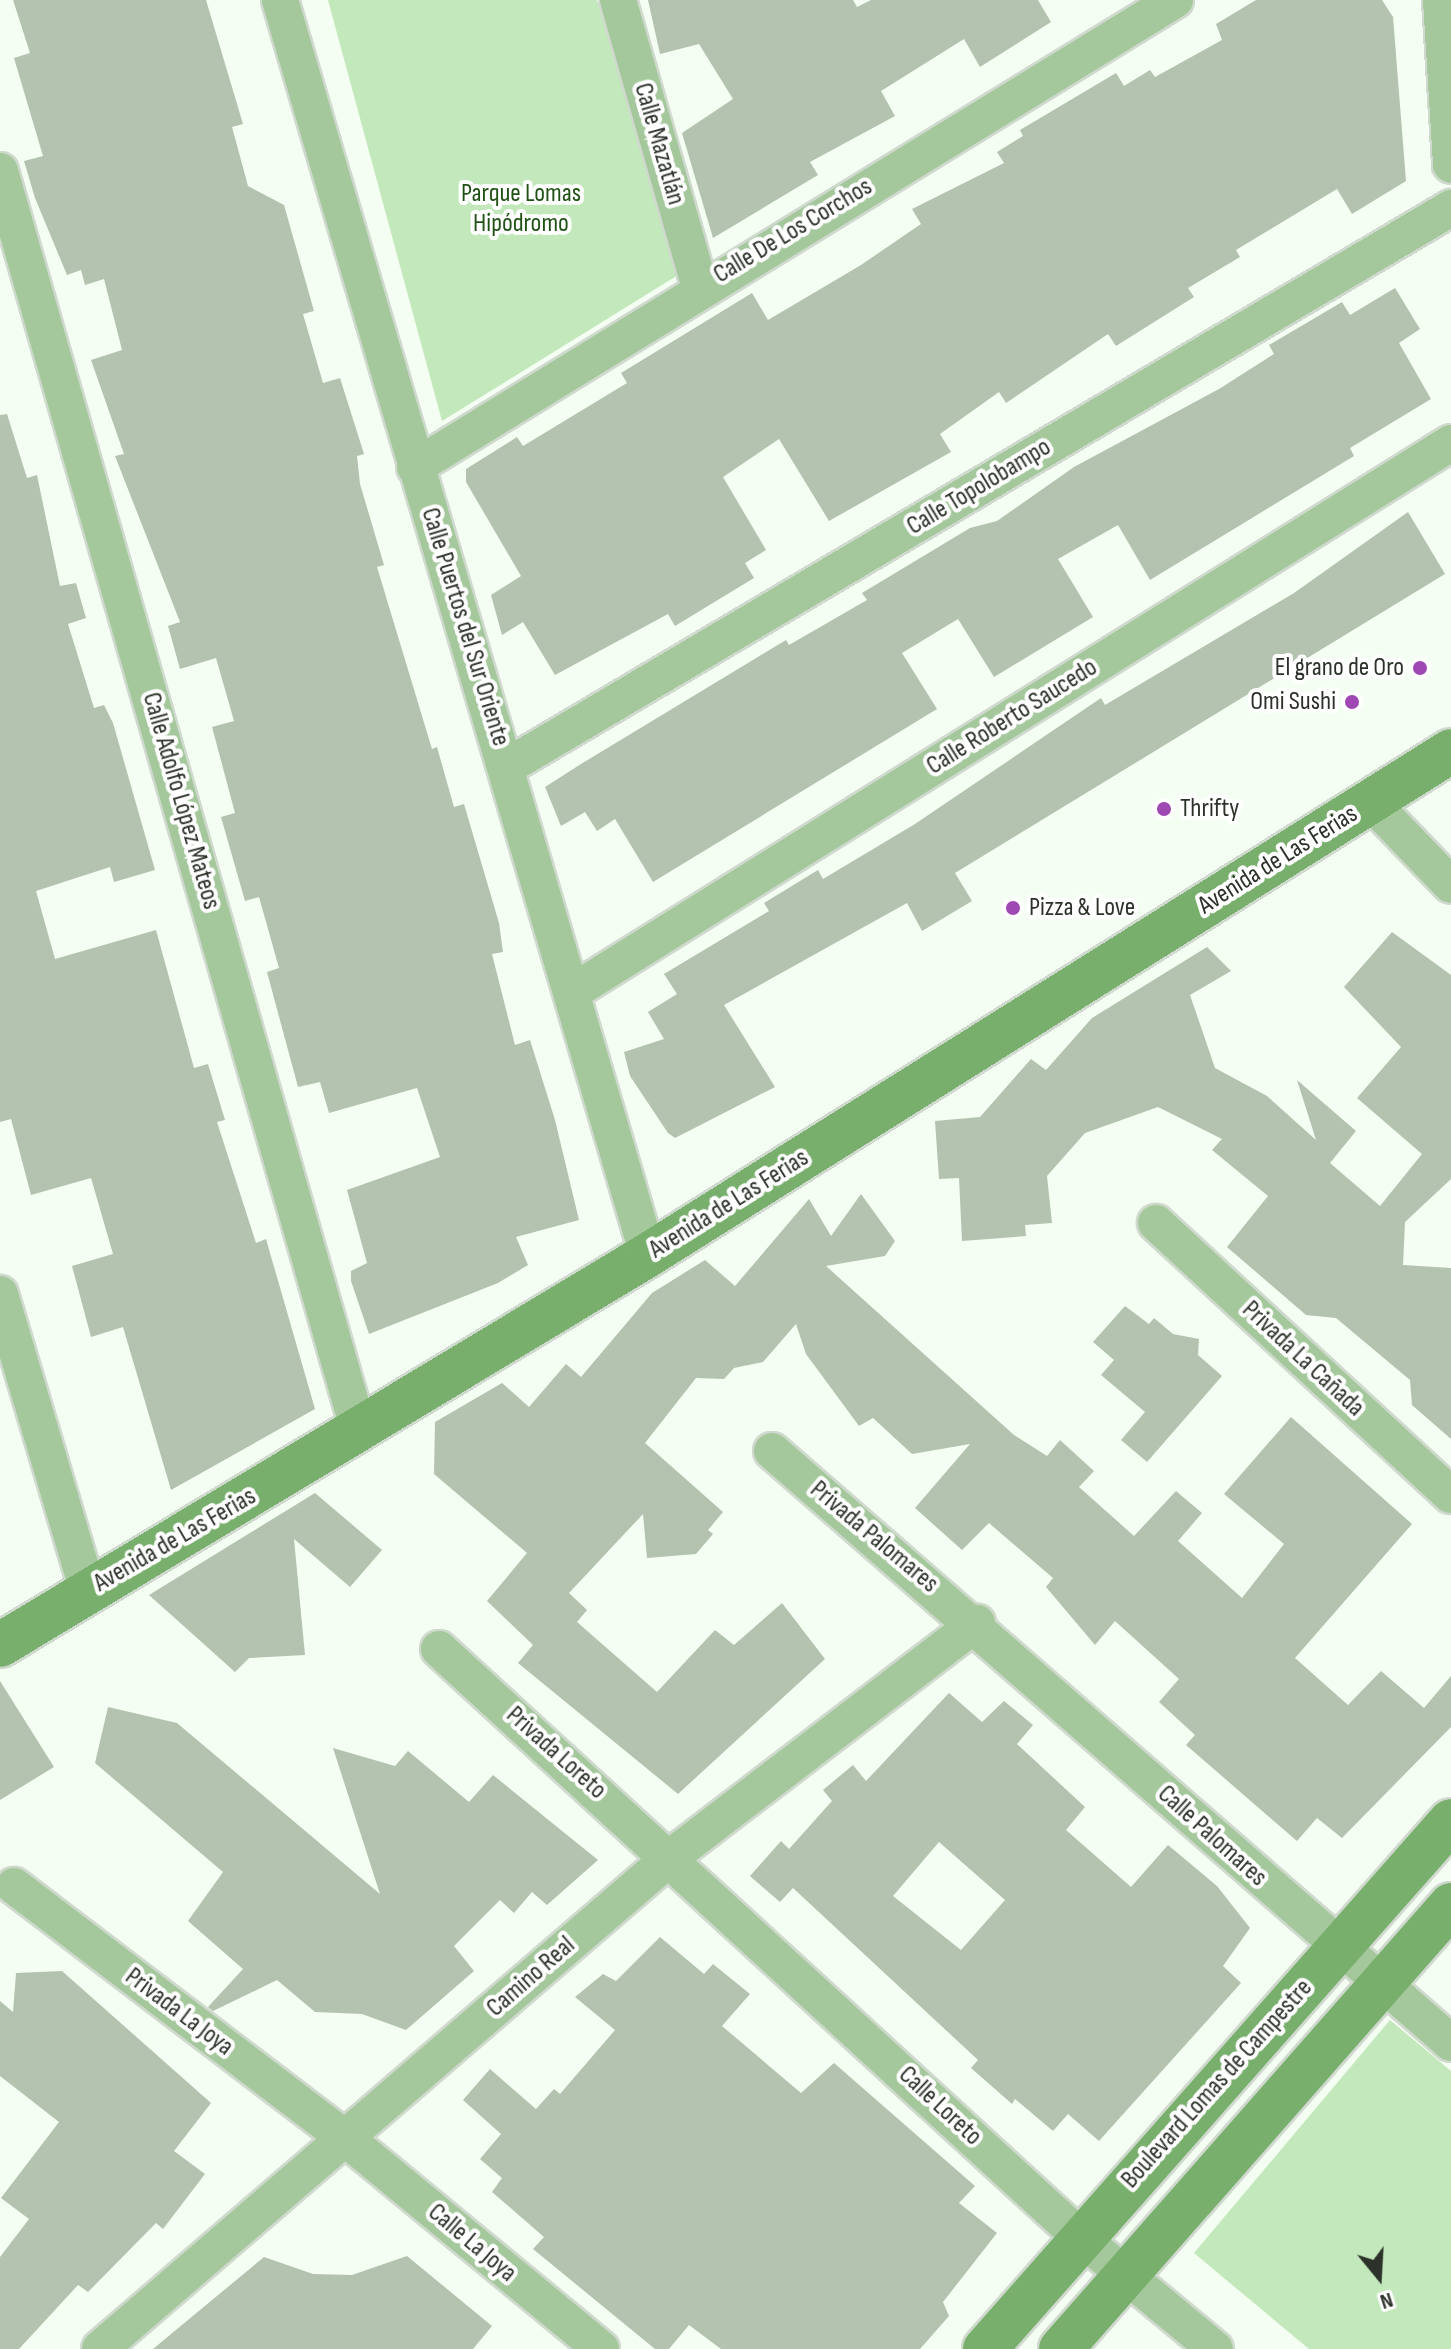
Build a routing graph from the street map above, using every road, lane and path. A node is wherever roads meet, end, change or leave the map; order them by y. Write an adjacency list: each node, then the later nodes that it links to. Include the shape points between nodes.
1 (280, 0): 10 (street, Calle Puertos del Sur Oriente)
2 (618, 0): 8 (street, Calle Mazatlán)
3 (1175, 0): 8 (street, Calle De Los Corchos)
4 (1441, 0): 5 (street)
5 (1451, 165)
6 (0, 171): 19 (street, Calle Adolfo López Mateos)
7 (1451, 208): 12 (street, Calle Topolobampo)
8 (700, 288): 10 (street, Calle De Los Corchos)
9 (1451, 443): 15 (street, Calle Roberto Saucedo)
10 (415, 467): 12 (street, Calle Puertos del Sur Oriente)
11 (1451, 751): 13 (main road, Avenida de Las Ferias)
12 (508, 766): 15 (street, Calle Puertos del Sur Oriente)
13 (1371, 802): 14 (street); 17 (main road, Avenida de Las Ferias)
14 (1451, 885)
15 (574, 991): 17 (street, Calle Puertos del Sur Oriente)
16 (1156, 1223): 21 (street, Privada La Cañada)
17 (648, 1255): 19 (main road, Avenida de Las Ferias)
18 (0, 1294): 22 (street)
19 (359, 1431): 22 (main road, Avenida de Las Ferias)
20 (772, 1451): 23 (street, Privada Palomares)
21 (1451, 1495)
22 (88, 1591): 24 (main road, Avenida de Las Ferias)
23 (977, 1623): 27 (street, Camino Real); 30 (street, Calle Palomares)
24 (0, 1645)
25 (439, 1649): 27 (street, Privada Loreto)
26 (1451, 1821): 30 (main road, Boulevard Lomas de Campestre)
27 (672, 1856): 33 (street, Camino Real); 34 (street, Calle Loreto)
28 (14, 1886): 33 (street, Privada La Joya)
29 (1451, 1905): 31 (main road)
30 (1337, 1949): 31 (street, Calle Palomares); 34 (main road, Boulevard Lomas de Campestre)
31 (1380, 1986): 32 (street, Calle Palomares); 35 (main road)
32 (1451, 2043)
33 (344, 2137): 36 (street, Camino Real); 37 (street, Calle La Joya)
34 (1080, 2237): 35 (street, Calle Loreto); 38 (main road, Boulevard Lomas de Campestre)
35 (1125, 2275): 39 (main road); 40 (street, Calle Loreto)
36 (100, 2349)
37 (601, 2349)
38 (985, 2349)
39 (1061, 2349)
40 (1215, 2349)

